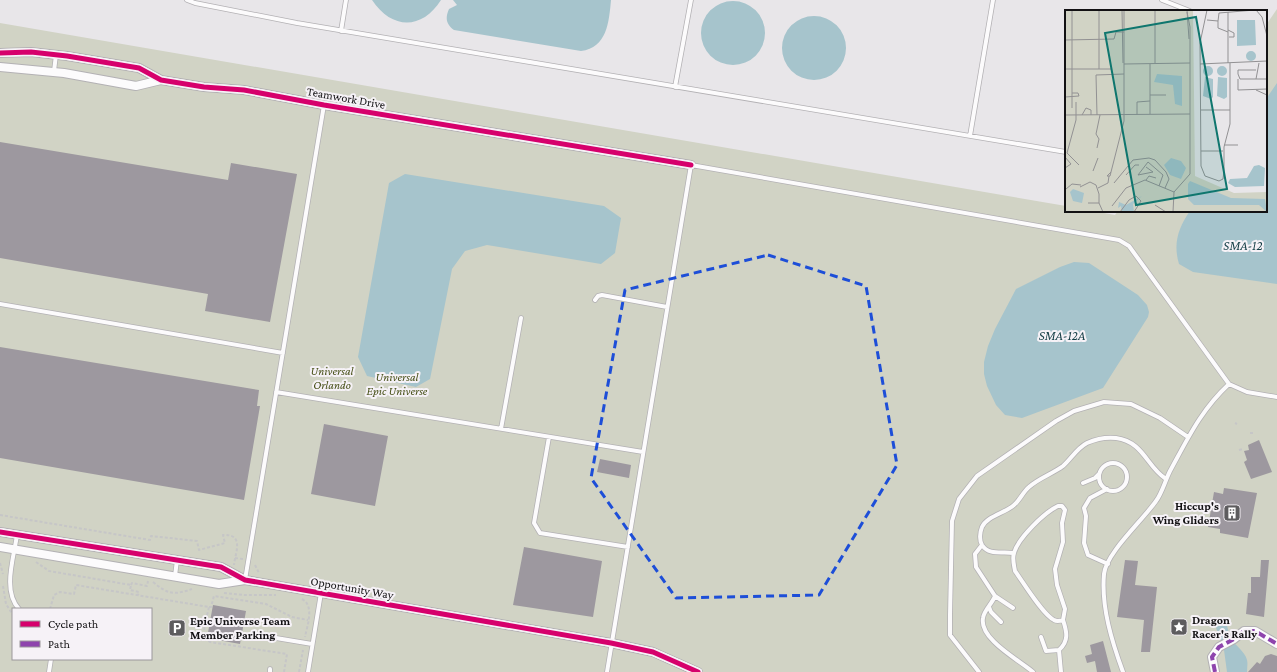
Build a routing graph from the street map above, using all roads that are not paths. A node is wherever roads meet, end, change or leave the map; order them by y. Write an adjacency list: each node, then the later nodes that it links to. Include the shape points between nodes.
1 (188, 0): 7 (lane, via 202,5)
2 (346, 0): 7 (lane)
3 (691, 0): 13 (lane)
4 (994, 0): 15 (lane)
5 (1162, 0): 6 (lane)
6 (1187, 10)
7 (341, 31): 13 (lane)
8 (0, 53): 9 (street, Teamwork Drive, via 31,52)
9 (56, 55): 11 (lane); 12 (street, Teamwork Drive, via 139,68)
10 (0, 68): 11 (street, Teamwork Drive)
11 (54, 71): 12 (street, Teamwork Drive, via 136,86)
12 (161, 80): 14 (street, Teamwork Drive, via 244,90)
13 (675, 87): 15 (lane)
14 (324, 105): 17 (street, Teamwork Drive); 22 (lane)
15 (970, 136): 16 (lane)
16 (1065, 152)
17 (691, 165): 20 (lane); 23 (lane, via 1119,240 1129,246)
18 (595, 300): 20 (lane, via 602,295)
19 (0, 304): 22 (lane)
20 (668, 307): 29 (lane)
21 (521, 318): 26 (lane)
22 (283, 353): 24 (lane)
23 (1229, 384): 25 (lane, via 1247,392); 28 (lane, via 1211,401)
24 (276, 392): 26 (lane); 45 (lane)
25 (1277, 397)
26 (501, 429): 27 (lane)
27 (549, 437): 29 (lane); 37 (lane, via 534,523 540,533)
28 (1188, 437): 31 (lane); 64 (lane, via 1160,418 1131,404 1104,402 1074,411 1056,421 977,476 959,499 952,521 950,635)
29 (643, 452): 37 (lane)
30 (1100, 473): 32 (lane); 33 (lane, via 1100,482); 33 (lane, via 1104,466 1113,463 1125,470 1123,486 1115,490)
31 (1166, 479): 36 (lane, via 1157,473 1143,452 1131,443 1109,438 1095,440 1081,447 1062,466 1031,485 1014,505 986,521 980,533); 42 (lane, via 1157,500 1110,557)
32 (1084, 483)
33 (1107, 489): 42 (lane, via 1090,498 1086,504 1084,543 1088,555)
34 (0, 532): 35 (street)
35 (17, 535): 39 (lane); 41 (street)
36 (982, 545): 40 (lane, via 992,552); 47 (lane, via 974,554 974,561)
37 (628, 546): 55 (lane)
38 (0, 547): 39 (street, Opportunity Way)
39 (15, 550): 43 (street, Opportunity Way); 49 (lane, via 10,583 11,596)
40 (1013, 553): 51 (lane, via 1015,571 1054,621); 51 (lane, via 1044,516 1052,509 1062,506 1065,510 1062,523 1063,542 1055,569 1065,609)
41 (177, 560): 43 (lane); 44 (street, via 221,567)
42 (1108, 564): 67 (lane, via 1104,573 1106,608)
43 (175, 576): 44 (street, Opportunity Way, via 219,584)
44 (233, 578): 45 (street, Opportunity Way)
45 (245, 580): 46 (street, Opportunity Way)
46 (321, 593): 55 (street, Opportunity Way); 56 (lane)
47 (995, 596): 48 (lane); 50 (lane)
48 (989, 607): 52 (lane); 65 (lane, via 983,618 985,630 1000,648)
49 (18, 608)
50 (1013, 608)
51 (1062, 620): 58 (lane, via 1067,636)
52 (1001, 622)
53 (1041, 636): 58 (lane, via 1046,651)
54 (270, 637): 56 (lane)
55 (611, 643): 62 (lane); 63 (street, Opportunity Way, via 653,652)
56 (312, 644): 61 (lane)
57 (1277, 644): 68 (street, via 1255,631 1244,631 1218,647 1212,657)
58 (1059, 650): 66 (lane)
59 (51, 660): 60 (lane)
60 (49, 672)
61 (308, 672)
62 (607, 672)
63 (698, 672)
64 (979, 672)
65 (1032, 672)
66 (1061, 672)
67 (1123, 672)
68 (1214, 672)

